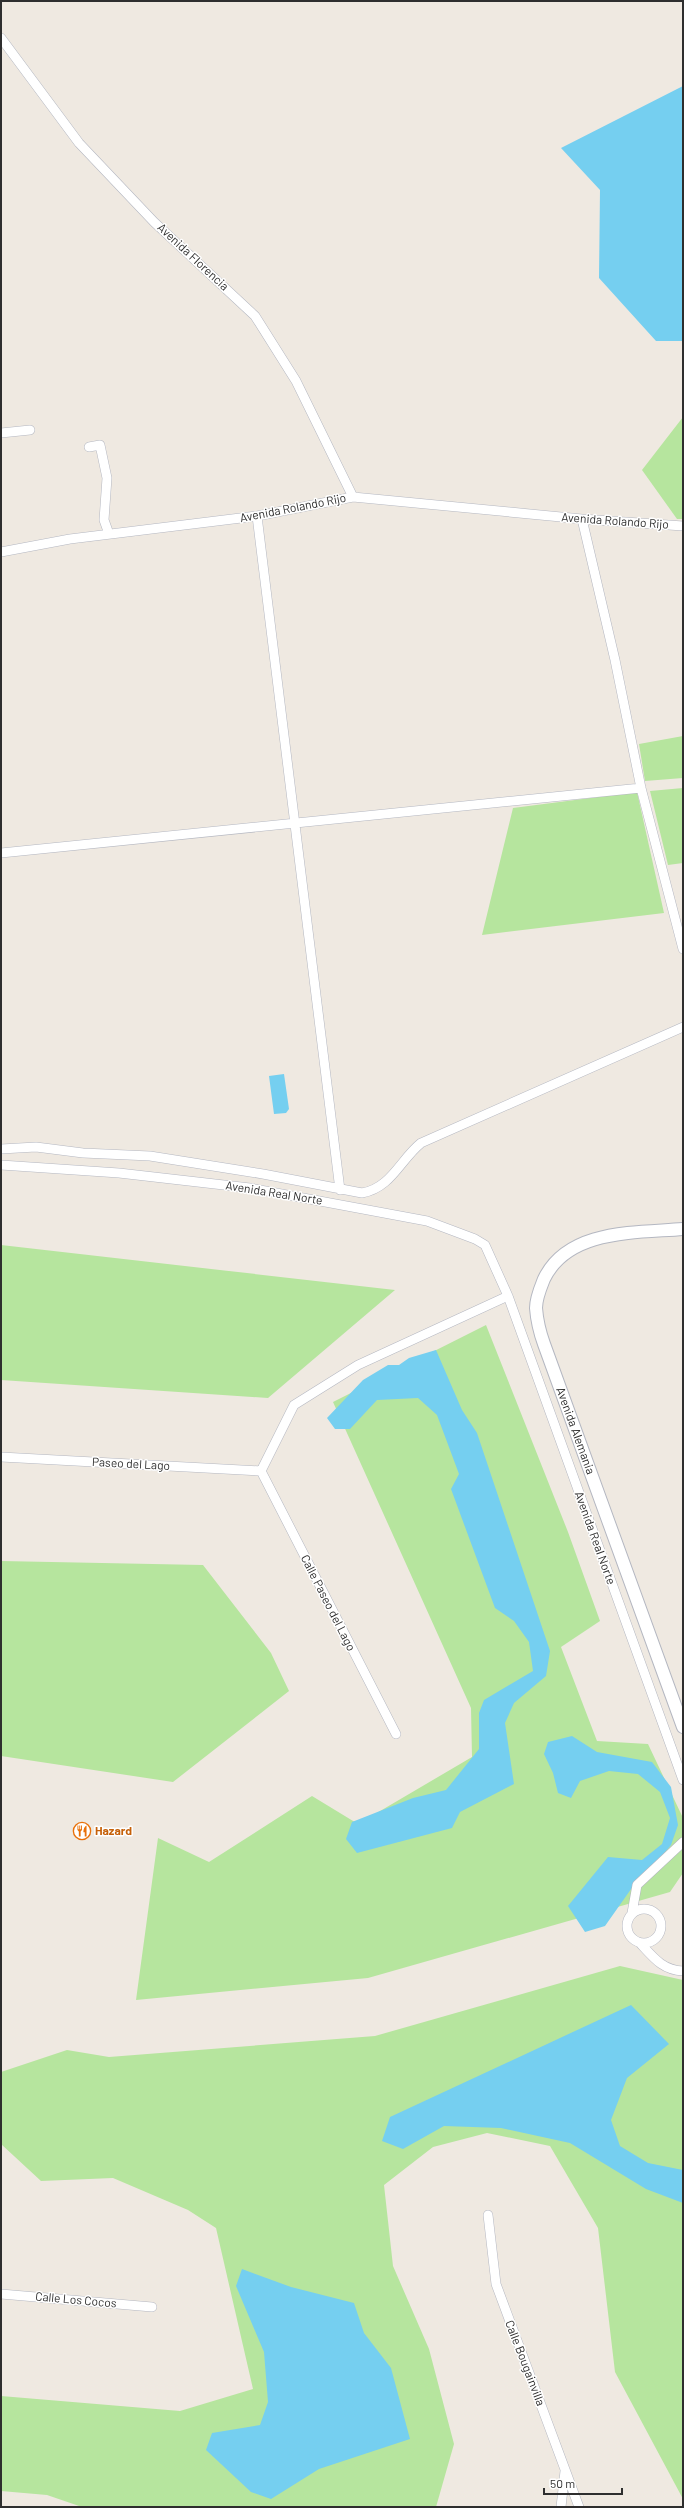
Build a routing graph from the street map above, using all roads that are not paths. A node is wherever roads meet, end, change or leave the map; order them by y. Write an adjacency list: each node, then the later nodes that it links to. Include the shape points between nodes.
1 (1, 38): 5 (street, Avenida Florencia, via 79,143 154,222 255,316 296,381)
2 (30, 430): 3 (street)
3 (1, 433)
4 (89, 447): 9 (street, via 100,445 107,478 104,520)
5 (353, 497): 6 (street, Avenida Rolando Rijo); 7 (street, Avenida Rolando Rijo)
6 (257, 516): 9 (street, Avenida Rolando Rijo); 12 (street)
7 (582, 519): 8 (street, Avenida Rolando Rijo); 11 (street, via 615,660)
8 (683, 526)
9 (109, 534): 10 (street, Avenida Rolando Rijo)
10 (1, 552)
11 (641, 788): 12 (street); 14 (street)
12 (294, 824): 13 (street); 18 (street)
13 (1, 853)
14 (683, 949)
15 (683, 1027): 18 (street, via 421,1143 409,1152 384,1186 374,1191 362,1193)
16 (1, 1149): 18 (street, via 36,1147 82,1153 150,1156 263,1174)
17 (1, 1165): 20 (street, Avenida Real Norte, via 250,1188 427,1220 485,1245)
18 (340, 1190)
19 (683, 1229): 23 (street, Avenida Alemania, via 614,1235 575,1246 561,1255 549,1269 537,1296 536,1308 544,1344)
20 (508, 1296): 22 (street, via 358,1365 294,1405); 25 (street, Avenida Real Norte)
21 (1, 1457): 22 (street, Paseo del Lago)
22 (261, 1471): 24 (street, Calle Paseo del Lago)
23 (683, 1727)
24 (396, 1734)
25 (683, 1780)
26 (683, 1842): 27 (street, via 641,1880)
27 (634, 1898): 28 (street); 29 (street)
28 (645, 1909): 29 (street); 30 (street, via 653,1912 660,1921 660,1928)
29 (632, 1913): 31 (street, via 628,1930 634,1939)
30 (654, 1939): 31 (street); 32 (street)
31 (640, 1942): 32 (street)
32 (653, 1957): 33 (street, via 665,1967)
33 (683, 1971)
34 (488, 2215): 37 (street, Calle Bougainvilla, via 496,2284)
35 (1, 2294): 36 (street, Calle Los Cocos)
36 (152, 2307)
37 (566, 2470): 38 (street); 39 (street, Calle Bougainvilla)
38 (561, 2507)
39 (579, 2507)

